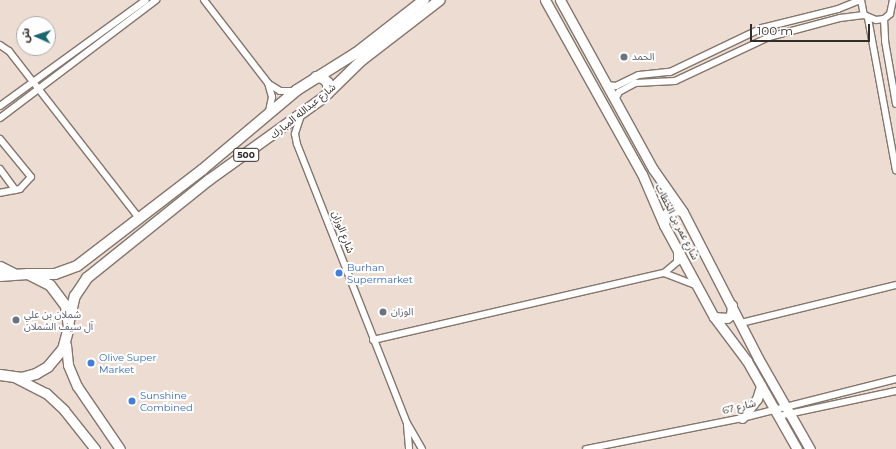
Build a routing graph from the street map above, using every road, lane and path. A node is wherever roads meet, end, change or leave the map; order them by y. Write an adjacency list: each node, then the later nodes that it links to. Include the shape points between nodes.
1 (146, 0): 15 (street)
2 (156, 0): 18 (street)
3 (204, 0): 16 (street)
4 (424, 0): 14 (main road, شارع عبدالله المبارك / 500, via 356,52)
5 (440, 0): 20 (main road, شارع عبدالله المبارك / 500, via 362,60)
6 (545, 0): 36 (street, شارع عمر بن الخطاب, via 642,174)
7 (560, 0): 17 (street, شارع عمر بن الخطاب)
8 (860, 0): 11 (street); 17 (street, via 838,9 762,28 670,72 645,74 616,86)
9 (893, 0): 10 (street)
10 (894, 9): 12 (street)
11 (866, 16): 12 (street, via 876,20); 21 (street, via 840,18 769,37 675,80 635,84 619,92); 31 (street)
12 (884, 19): 22 (street, via 885,41)
13 (0, 45): 15 (street, via 9,51)
14 (316, 76): 19 (main road, شارع عبدالله المبارك / 500); 20 (main road, via 326,80 329,86)
15 (34, 82): 18 (street); 23 (street)
16 (268, 83): 19 (street, via 280,91); 24 (street, via 272,97)
17 (607, 85): 21 (street, شارع عمر بن الخطاب)
18 (39, 90): 26 (street); 35 (street)
19 (297, 90): 24 (main road, شارع عبدالله المبارك / 500)
20 (328, 93): 25 (main road, شارع عبدالله المبارك / 500)
21 (615, 100): 34 (street, شارع عمر بن الخطاب, via 652,169)
22 (896, 104)
23 (0, 106)
24 (269, 112): 28 (main road, شارع عبدالله المبارك / 500)
25 (301, 115): 29 (main road, شارع عبدالله المبارك / 500); 49 (street, شارع الوزان, via 295,134 297,144)
26 (0, 118)
27 (0, 139): 32 (street, via 30,175 30,180)
28 (237, 139): 29 (main road, via 238,149); 35 (main road, شارع عبدالله المبارك / 500)
29 (248, 153): 47 (main road, شارع عبدالله المبارك / 500, via 209,180 86,278 75,296)
30 (0, 169): 32 (street)
31 (896, 170)
32 (15, 190): 33 (street)
33 (0, 193)
34 (683, 212): 36 (street, via 668,211); 45 (street, شارع عمر بن الخطاب)
35 (140, 219): 41 (main road, شارع عبدالله المبارك / 500, via 71,270 55,274)
36 (664, 225): 37 (street, شارع عمر بن الخطاب)
37 (677, 248): 40 (street, via 677,262); 43 (street, شارع عمر بن الخطاب)
38 (0, 266): 39 (street)
39 (14, 273): 41 (main road, شارع عبدالله المبارك); 42 (main road, شارع عبدالله المبارك)
40 (664, 273): 43 (street); 49 (street)
41 (28, 274): 47 (main road, via 54,288 66,306)
42 (0, 276)
43 (696, 285): 46 (street, شارع عمر بن الخطاب)
44 (896, 285): 48 (street)
45 (732, 305): 46 (street, via 731,315 727,318); 48 (street, شارع عمر بن الخطاب)
46 (714, 317): 54 (street, شارع عمر بن الخطاب, via 747,361)
47 (69, 321): 50 (main road, شارع عبدالله المبارك)
48 (741, 323): 56 (street, شارع عمر بن الخطاب)
49 (374, 340): 60 (street, شارع الوزان)
50 (66, 344): 52 (main road, via 48,367 29,376); 62 (street, via 68,365 77,386)
51 (0, 375): 52 (main road)
52 (14, 378): 61 (street, via 35,385 46,393 64,410)
53 (896, 379): 56 (street, شارع 67)
54 (761, 386): 57 (street, شارع عمر بن الخطاب); 59 (street, via 757,399)
55 (896, 391): 58 (street, شارع 67)
56 (786, 405): 57 (street, شارع 67); 58 (street, شارع عمر بن الخطاب)
57 (777, 412): 58 (street, شارع 67); 59 (street, شارع 67); 66 (street, شارع عمر بن الخطاب)
58 (791, 414): 67 (street, شارع عمر بن الخطاب)
59 (742, 418): 65 (street, شارع 67)
60 (407, 424): 63 (street, شارع الوزان); 64 (street, شارع الوزان)
61 (95, 449)
62 (120, 449)
63 (408, 449)
64 (422, 449)
65 (586, 449)
66 (797, 449)
67 (810, 449)

